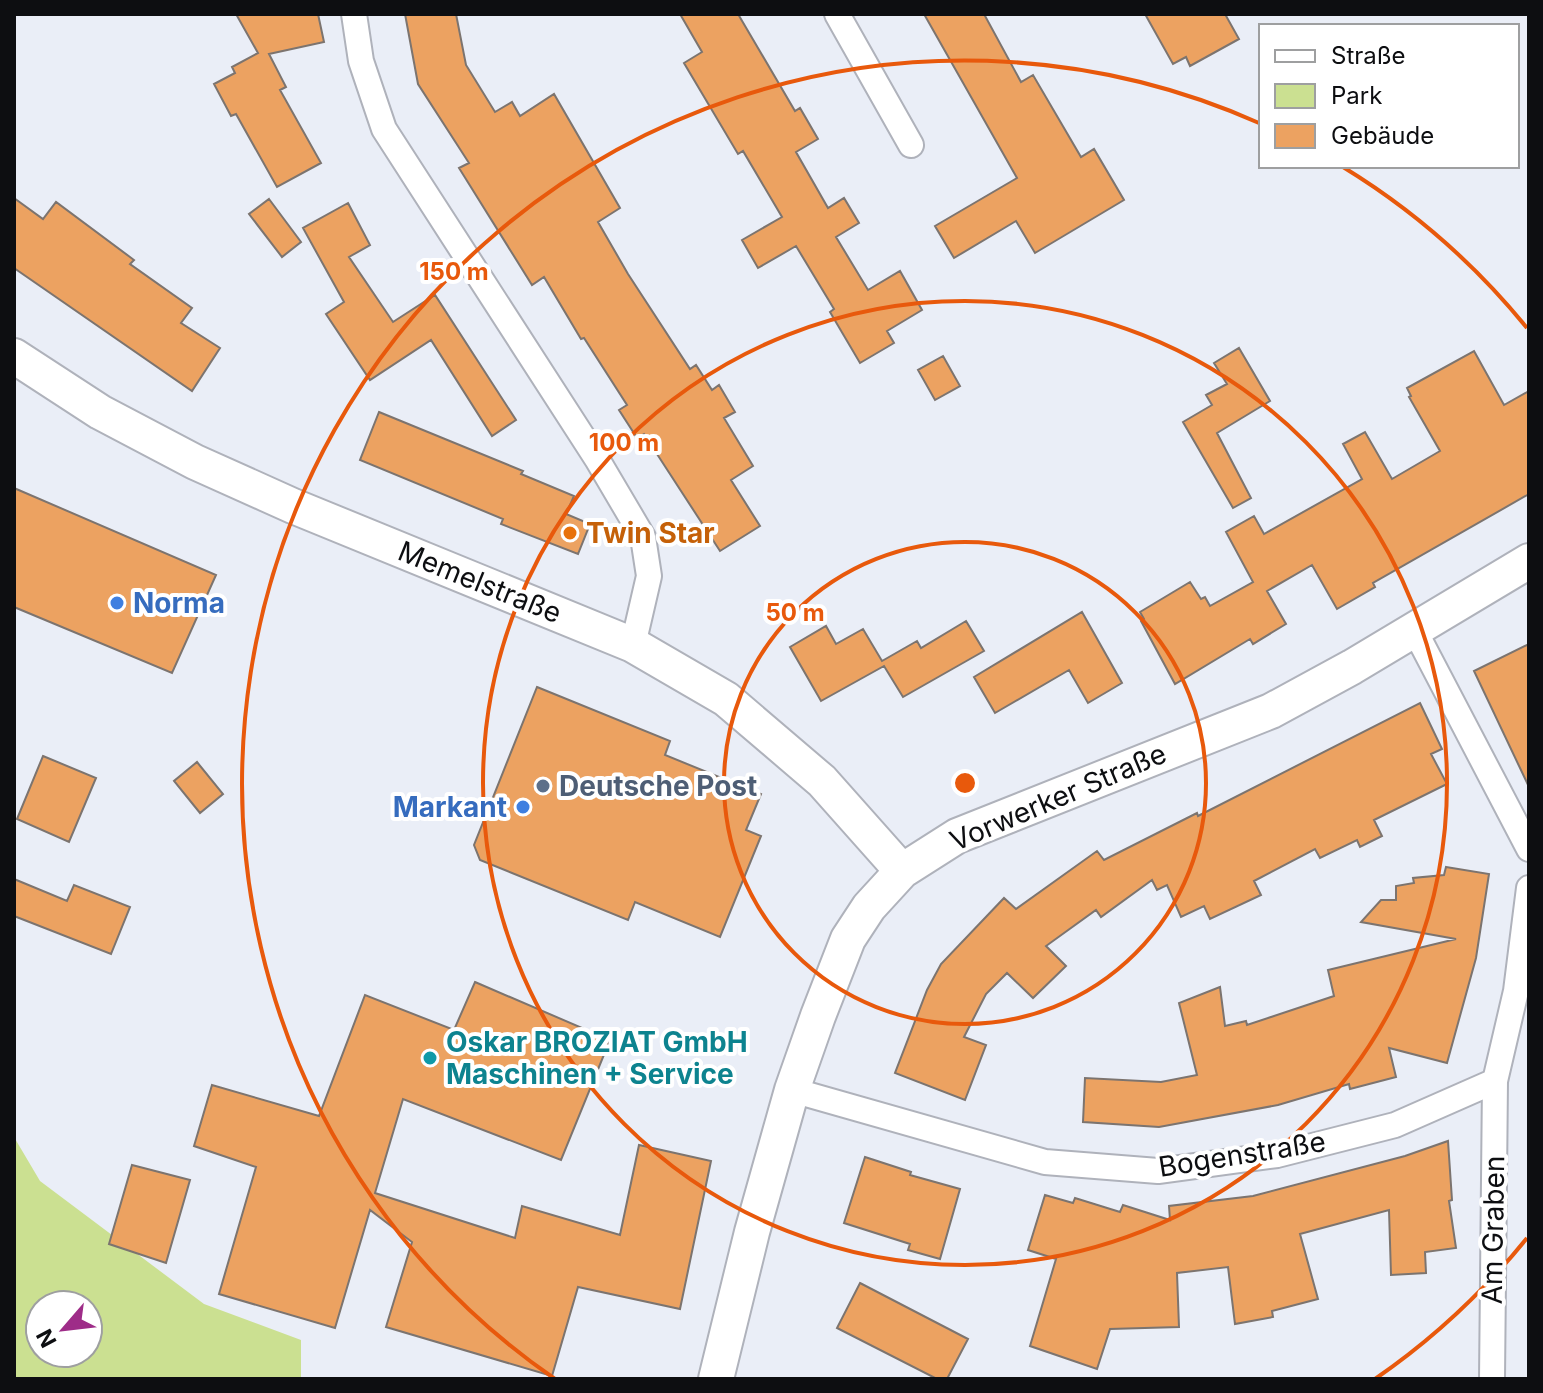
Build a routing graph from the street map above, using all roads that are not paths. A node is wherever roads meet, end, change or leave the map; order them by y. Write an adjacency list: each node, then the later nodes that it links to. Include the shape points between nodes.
1 (354, 14): 7 (street, via 361,61 384,129 643,537 649,576)
2 (837, 14): 3 (street)
3 (911, 145)
4 (14, 356): 7 (street, Memelstraße, via 100,412 195,462)
5 (1529, 561): 6 (street, Vorwerker Straße)
6 (1415, 631): 8 (street); 9 (street, Vorwerker Straße, via 1271,711 969,831)
7 (633, 645): 9 (street, Memelstraße, via 726,699 822,781)
8 (1529, 849)
9 (902, 871): 12 (street, Vorwerker Straße, via 848,939)
10 (1529, 888): 11 (street, via 1516,991)
11 (1495, 1081): 12 (street, Bogenstraße, via 1395,1125 1277,1155 1158,1171 1045,1162); 14 (street, Am Graben)
12 (792, 1090): 13 (street, Vorwerker Straße)
13 (716, 1379)
14 (1492, 1379)

